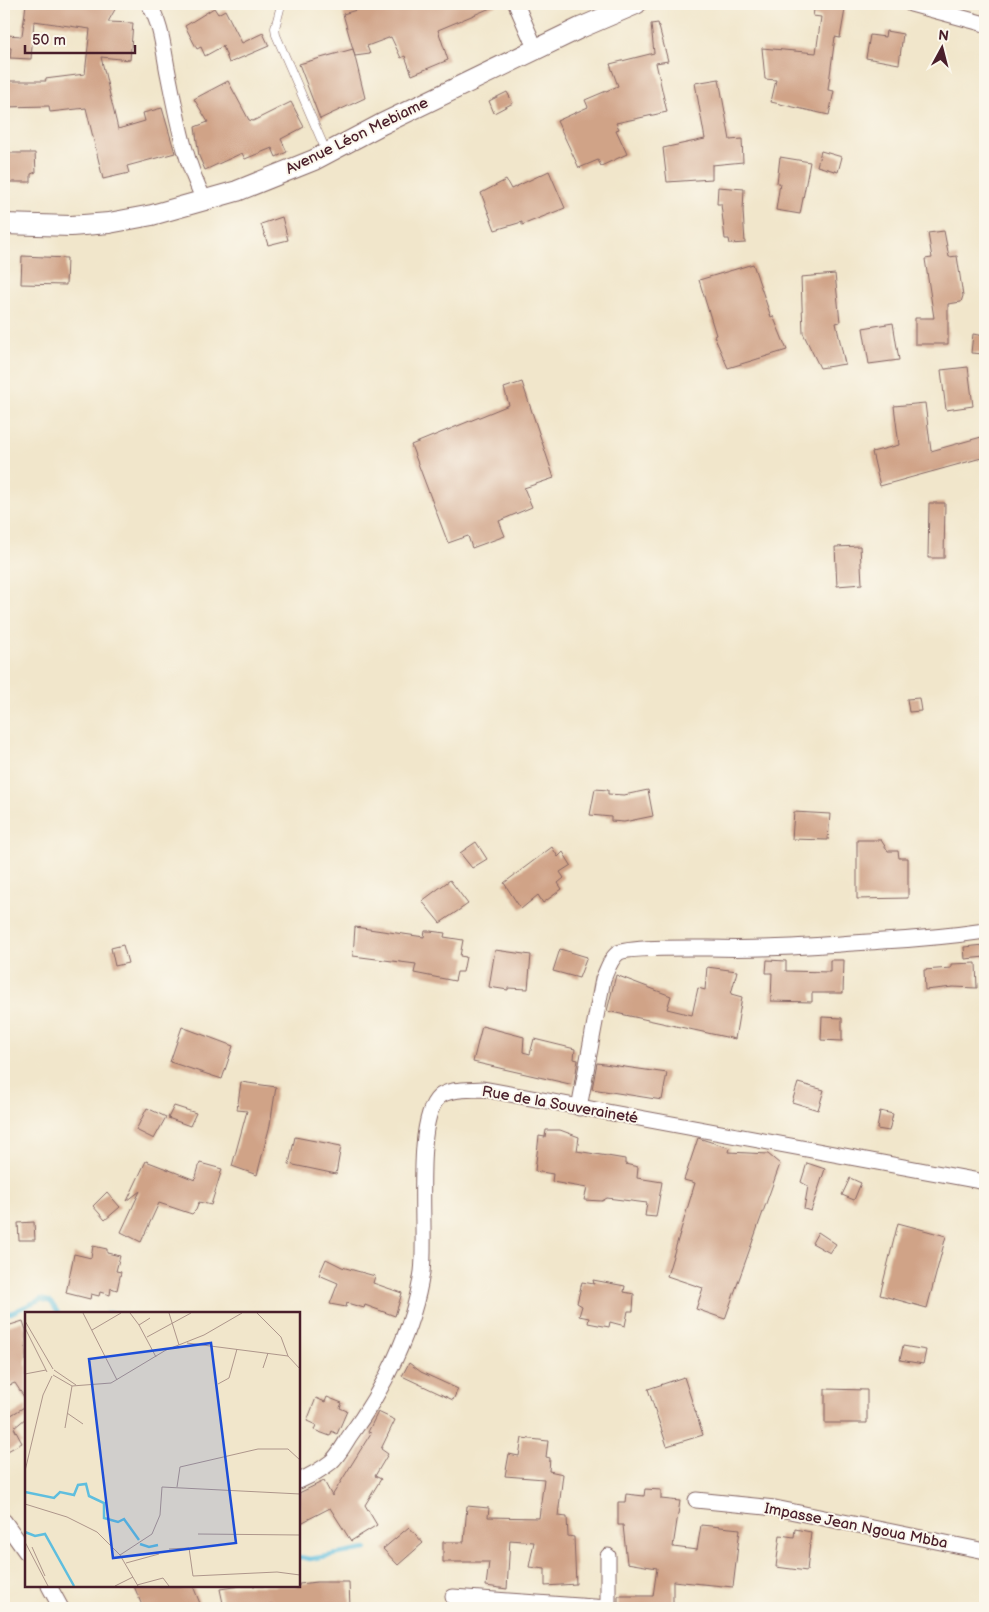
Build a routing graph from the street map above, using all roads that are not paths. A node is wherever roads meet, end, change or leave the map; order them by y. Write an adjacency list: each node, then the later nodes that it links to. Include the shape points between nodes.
1 (148, 4): 9 (street, via 160,28 179,129 192,176)
2 (516, 4): 7 (street)
3 (636, 4): 7 (street, Avenue Léon Mebiame)
4 (911, 4): 6 (street)
5 (280, 8): 8 (lane, via 276,35)
6 (985, 24)
7 (536, 50): 8 (street, Avenue Léon Mebiame)
8 (327, 153): 9 (street, Avenue Léon Mebiame)
9 (205, 201): 10 (street, Avenue Léon Mebiame, via 109,223 71,226)
10 (4, 224)
11 (985, 931): 12 (street, via 940,938 818,947 766,950 691,948 618,953 603,979)
12 (579, 1108): 13 (street, Rue de la Souveraineté); 14 (street, Rue de la Souveraineté, via 483,1090 454,1091 439,1096 430,1111 425,1140 422,1272 409,1320 374,1402 333,1461)
13 (985, 1182)
14 (300, 1480)
15 (696, 1500): 18 (street, Impasse Jean Ngoua Mbba, via 776,1508)
16 (4, 1521): 17 (street)
17 (25, 1551)
18 (985, 1551)
19 (608, 1556): 22 (street)
20 (56, 1588): 23 (street)
21 (453, 1597): 22 (street)
22 (608, 1607)
23 (61, 1608)

